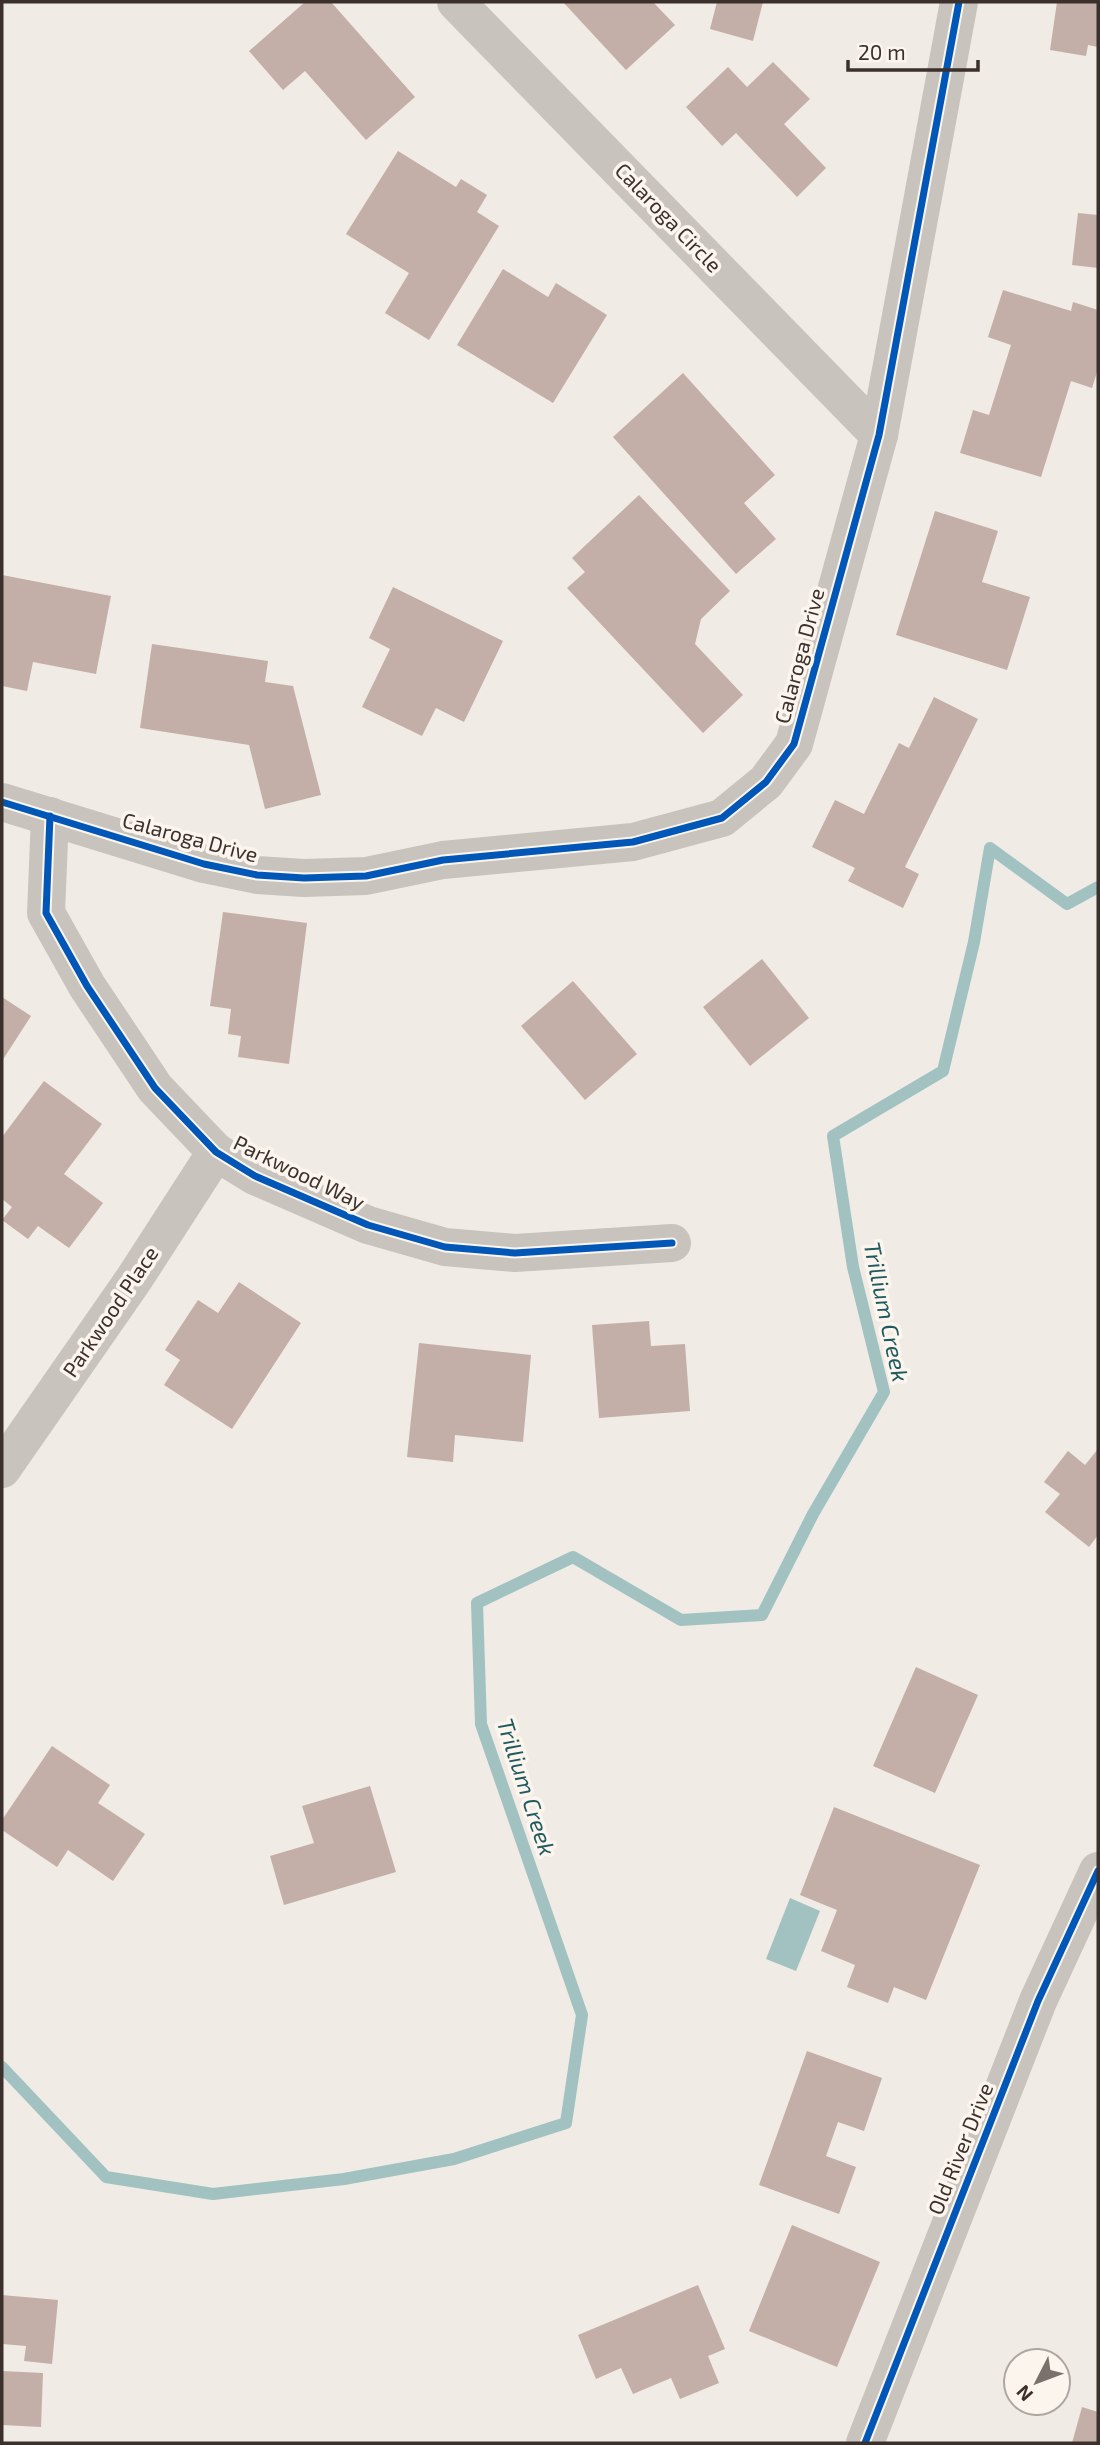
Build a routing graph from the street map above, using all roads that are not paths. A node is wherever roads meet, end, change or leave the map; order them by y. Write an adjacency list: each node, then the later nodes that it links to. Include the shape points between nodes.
1 (456, 2): 3 (street, Calaroga Circle)
2 (959, 2): 3 (street, Calaroga Drive)
3 (879, 435): 5 (street, Calaroga Drive, via 793,744 766,782 722,818 633,842 443,860 366,876 304,878 257,875 204,863)
4 (2, 802): 5 (street, Calaroga Drive)
5 (50, 816): 6 (street, Parkwood Way, via 46,913 87,986 155,1088)
6 (216, 1152): 7 (street, Parkwood Way, via 255,1176 368,1226 445,1247 515,1253); 8 (street, Parkwood Place)
7 (672, 1243)
8 (2, 1469)
9 (1098, 1871): 10 (street, Old River Drive, via 1038,2001)
10 (865, 2443)

